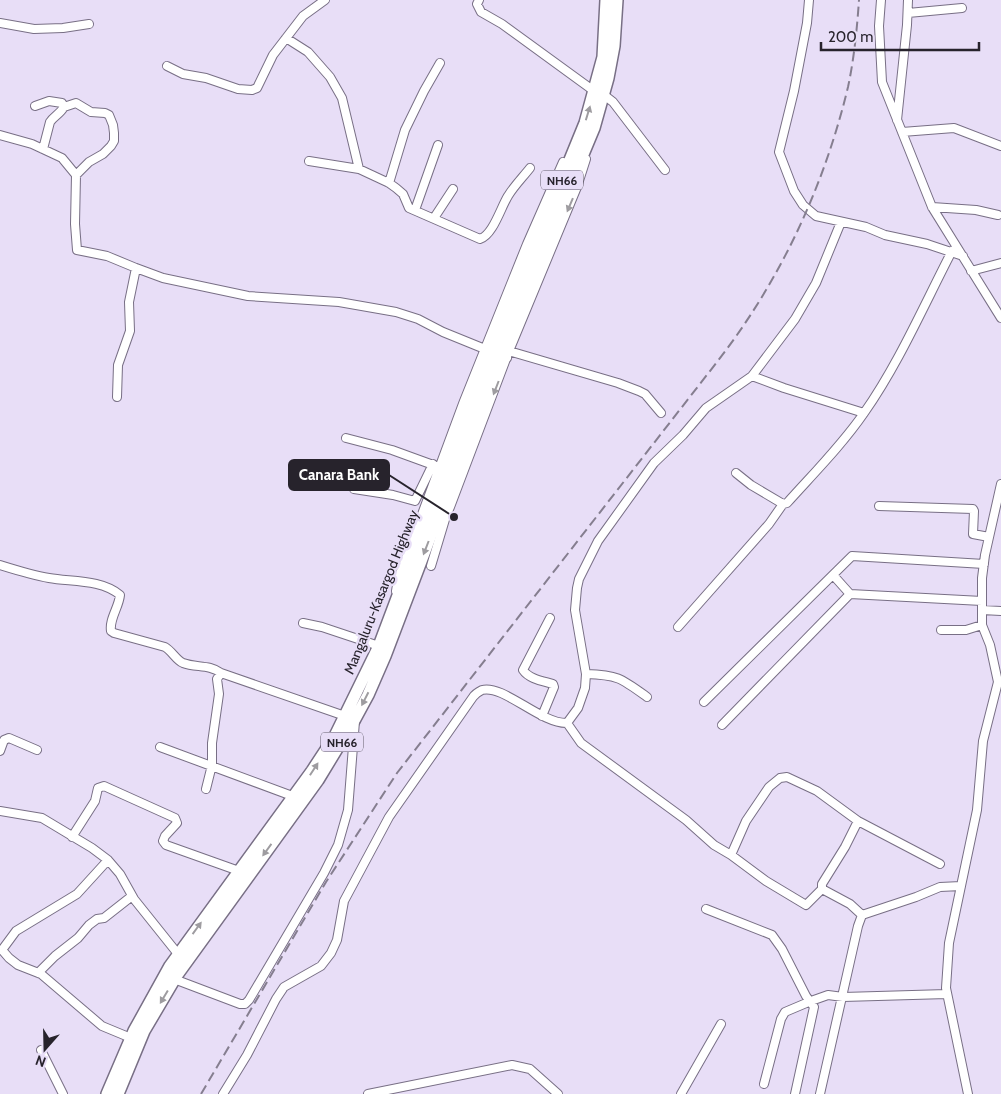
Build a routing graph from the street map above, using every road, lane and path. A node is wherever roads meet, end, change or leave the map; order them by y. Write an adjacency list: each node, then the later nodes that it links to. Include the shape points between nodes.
1 (325, 0): 12 (street, via 303,16)
2 (479, 0): 15 (street, via 477,4 481,12)
3 (606, 0): 15 (highway, Mangaluru-Kasargod Highway / NH66)
4 (617, 0): 15 (highway, Mangaluru-Kasargod Highway / NH66, via 614,46)
5 (809, 0): 36 (street, via 794,91 779,152 794,191 803,204 816,216)
6 (881, 0): 18 (street, via 878,26 882,82)
7 (908, 0): 9 (street)
8 (962, 8): 9 (street)
9 (908, 13): 18 (street)
10 (0, 23): 11 (street, via 34,28)
11 (89, 24)
12 (286, 38): 14 (street, via 273,55 257,88 252,90 183,74); 27 (street, via 308,52 330,77 342,98)
13 (440, 63): 30 (street, via 405,130)
14 (167, 66)
15 (599, 93): 21 (highway, Mangaluru-Kasargod Highway / NH66); 28 (street, via 613,102)
16 (35, 106): 17 (street, via 49,101 62,103)
17 (64, 107): 24 (street, via 50,122); 29 (street, via 76,104 92,112 105,113 114,125 111,146)
18 (897, 121): 19 (street)
19 (902, 132): 23 (street, via 954,128); 32 (street)
20 (0, 135): 24 (street)
21 (584, 140): 43 (highway, Mangaluru-Kasargod Highway / NH66); 43 (street, via 570,149 527,244)
22 (438, 145): 33 (street)
23 (1001, 146)
24 (43, 149): 29 (street, via 62,158)
25 (309, 161): 27 (street)
26 (530, 168): 35 (street, via 508,196 484,238)
27 (359, 169): 30 (street)
28 (665, 170)
29 (76, 175): 40 (street, via 78,250 107,256)
30 (389, 183): 33 (street, via 403,194 409,208)
31 (453, 189): 35 (street)
32 (932, 207): 34 (street, via 976,210); 38 (street)
33 (415, 210): 35 (street)
34 (998, 216)
35 (434, 218)
36 (840, 222): 37 (street); 44 (street, via 816,283 795,319)
37 (952, 251): 38 (street); 47 (street)
38 (963, 256): 41 (street)
39 (1001, 263): 41 (street)
40 (136, 268): 43 (street, via 163,278 248,296 339,302 396,312); 45 (street, via 129,302 130,331 118,365)
41 (971, 272): 42 (street)
42 (1001, 318)
43 (498, 353): 46 (street, via 639,391); 49 (street); 55 (street, one-way to 55); 56 (highway, Mangaluru-Kasargod Highway / NH66); 64 (highway, Mangaluru-Kasargod Highway / NH66)
44 (752, 376): 47 (street); 76 (street, via 706,408 654,463 598,541 579,579 575,604)
45 (116, 397)
46 (661, 413)
47 (864, 413): 53 (street)
48 (346, 438): 49 (street)
49 (436, 466): 52 (street, via 415,501); 64 (street, via 398,579)
50 (736, 473): 53 (street)
51 (1001, 484): 57 (street)
52 (354, 489)
53 (783, 504): 70 (street)
54 (879, 506): 57 (street, via 973,510 973,534)
55 (447, 514): 56 (street); 60 (street)
56 (436, 523): 81 (highway, Mangaluru-Kasargod Highway / NH66, one-way to 81, via 385,656 368,694)
57 (989, 537): 58 (street)
58 (984, 564): 61 (street, via 852,556); 63 (street)
59 (0, 565): 75 (street, via 42,576 100,585 116,592 120,598 110,631 165,647 179,661 204,665)
60 (431, 566)
61 (833, 575): 62 (street); 79 (street)
62 (850, 594): 63 (street); 83 (street)
63 (982, 601): 65 (street)
64 (393, 608): 72 (highway, Mangaluru-Kasargod Highway / NH66)
65 (982, 610): 66 (street); 69 (street)
66 (1001, 611)
67 (550, 618): 80 (street, via 523,670 525,674 553,684)
68 (303, 623): 72 (street)
69 (982, 625): 71 (street, via 966,630); 73 (street)
70 (678, 627)
71 (941, 630)
72 (379, 646): 81 (highway, Mangaluru-Kasargod Highway / NH66)
73 (992, 654): 74 (street); 77 (street)
74 (1001, 654)
75 (221, 673): 81 (street); 87 (street, via 217,679 220,694 212,743)
76 (586, 674): 78 (street, via 621,678); 82 (street, via 578,708)
77 (999, 684): 97 (street, via 983,741 977,810)
78 (647, 697)
79 (704, 702)
80 (542, 716): 82 (street); 115 (street, via 492,690 483,690 473,697 388,817 344,901 337,940 331,953 321,966 284,987)
81 (350, 718): 89 (highway, Mangaluru-Kasargod Highway / NH66, one-way to 81); 104 (highway, Mangaluru-Kasargod Highway / NH66, one-way to 104, via 318,780); 104 (street, via 348,810 338,845 249,1000 240,1004)
82 (568, 723): 93 (street, via 581,743)
83 (722, 725)
84 (160, 747): 87 (street)
85 (37, 750): 86 (street, via 9,738 4,740)
86 (0, 751)
87 (212, 766): 88 (street); 89 (street)
88 (206, 789)
89 (295, 797): 96 (highway, Mangaluru-Kasargod Highway / NH66)
90 (0, 811): 92 (street, via 42,818)
91 (858, 821): 93 (street, via 801,782 780,778 772,783 746,821); 95 (street); 98 (street)
92 (72, 837): 94 (street); 96 (street, via 95,801 98,788 104,786 174,817 176,823 163,838 166,845)
93 (731, 855): 98 (street, via 806,905)
94 (108, 860): 99 (street); 103 (street, via 77,894 16,931 2,950 18,965)
95 (940, 864)
96 (239, 871): 102 (highway, Mangaluru-Kasargod Highway / NH66, one-way to 96)
97 (961, 886): 101 (street, via 940,887); 105 (street, via 949,943)
98 (822, 889): 101 (street, via 850,904)
99 (132, 896): 102 (street); 103 (street, via 104,918 89,925)
100 (706, 909): 107 (street, via 772,934)
101 (862, 915): 106 (street)
102 (178, 954): 109 (highway, Mangaluru-Kasargod Highway / NH66)
103 (38, 973): 109 (street, via 102,1026)
104 (174, 980): 114 (highway, Mangaluru-Kasargod Highway / NH66, one-way to 114, via 144,1031)
105 (947, 994): 106 (street); 121 (street)
106 (843, 997): 107 (street, via 828,995); 120 (street)
107 (811, 1001): 111 (street, via 785,1012 781,1019); 119 (street, via 814,1007)
108 (721, 1024): 118 (street)
109 (131, 1038): 113 (highway, Mangaluru-Kasargod Highway / NH66)
110 (41, 1050): 112 (street)
111 (764, 1084)
112 (63, 1094)
113 (107, 1094)
114 (118, 1094)
115 (223, 1094)
116 (368, 1094): 117 (street, via 512,1065 530,1069)
117 (558, 1094)
118 (681, 1094)
119 (795, 1094)
120 (820, 1094)
121 (968, 1094)

